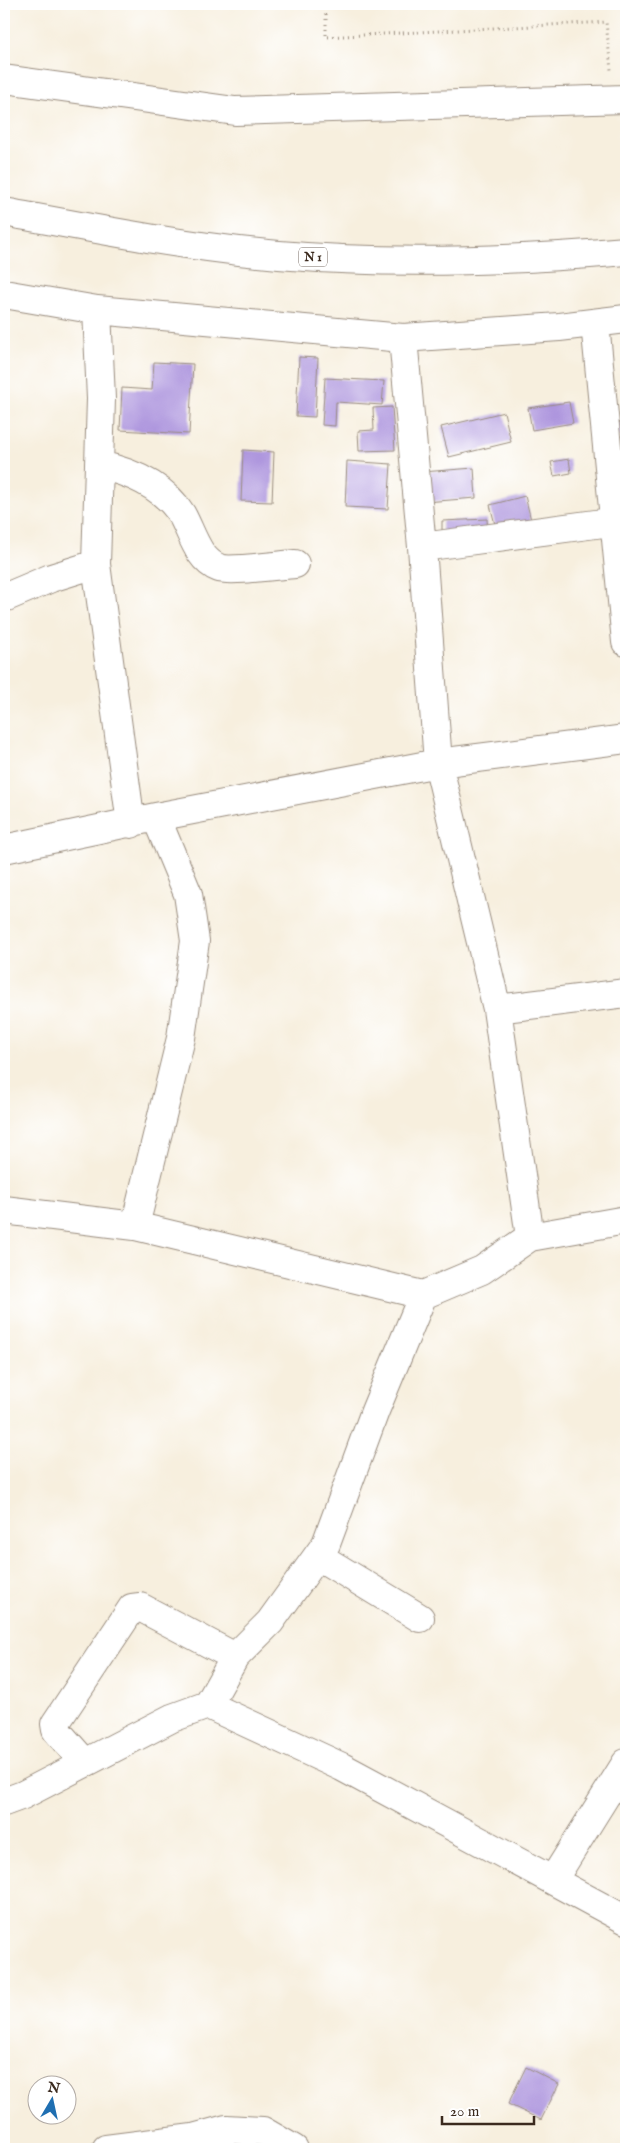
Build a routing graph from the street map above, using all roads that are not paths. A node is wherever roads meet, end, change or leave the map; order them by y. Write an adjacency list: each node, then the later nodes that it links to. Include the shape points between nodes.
1 (4, 79): 2 (main road, via 234,111)
2 (620, 99)
3 (4, 212): 4 (main road, N 1, via 139,238 280,255 417,260 546,258)
4 (626, 251)
5 (4, 294): 6 (main road)
6 (97, 310): 9 (main road); 10 (main road, via 101,399)
7 (626, 319): 8 (main road)
8 (595, 323): 9 (main road); 11 (main road)
9 (403, 338): 12 (main road)
10 (99, 465): 13 (main road); 14 (main road, via 128,473 154,486 167,497 181,514 208,562 221,569)
11 (620, 521): 12 (main road); 16 (main road)
12 (422, 547): 18 (main road)
13 (96, 564): 15 (main road); 19 (main road)
14 (295, 564)
15 (4, 598)
16 (626, 642)
17 (626, 739): 18 (main road)
18 (438, 763): 19 (main road); 22 (main road)
19 (144, 820): 20 (main road); 25 (main road, via 188,894 195,941 181,1038)
20 (4, 849)
21 (626, 993): 22 (main road)
22 (498, 1009): 26 (main road)
23 (4, 1210): 25 (main road)
24 (626, 1220): 26 (main road)
25 (135, 1226): 27 (main road)
26 (530, 1237): 27 (main road, via 482,1270)
27 (423, 1295): 28 (main road, via 374,1411 326,1544)
28 (318, 1556): 29 (main road); 30 (main road, via 270,1622)
29 (420, 1618)
30 (236, 1657): 31 (main road); 32 (main road, via 140,1607 132,1608 55,1724 56,1730)
31 (208, 1705): 32 (main road, via 172,1718); 35 (main road, via 342,1767)
32 (85, 1763): 34 (main road)
33 (626, 1763): 35 (main road)
34 (4, 1802)
35 (553, 1880): 36 (main road)
36 (626, 1920)
37 (106, 2149): 38 (main road, via 193,2138 226,2129 263,2131)
38 (294, 2149)

